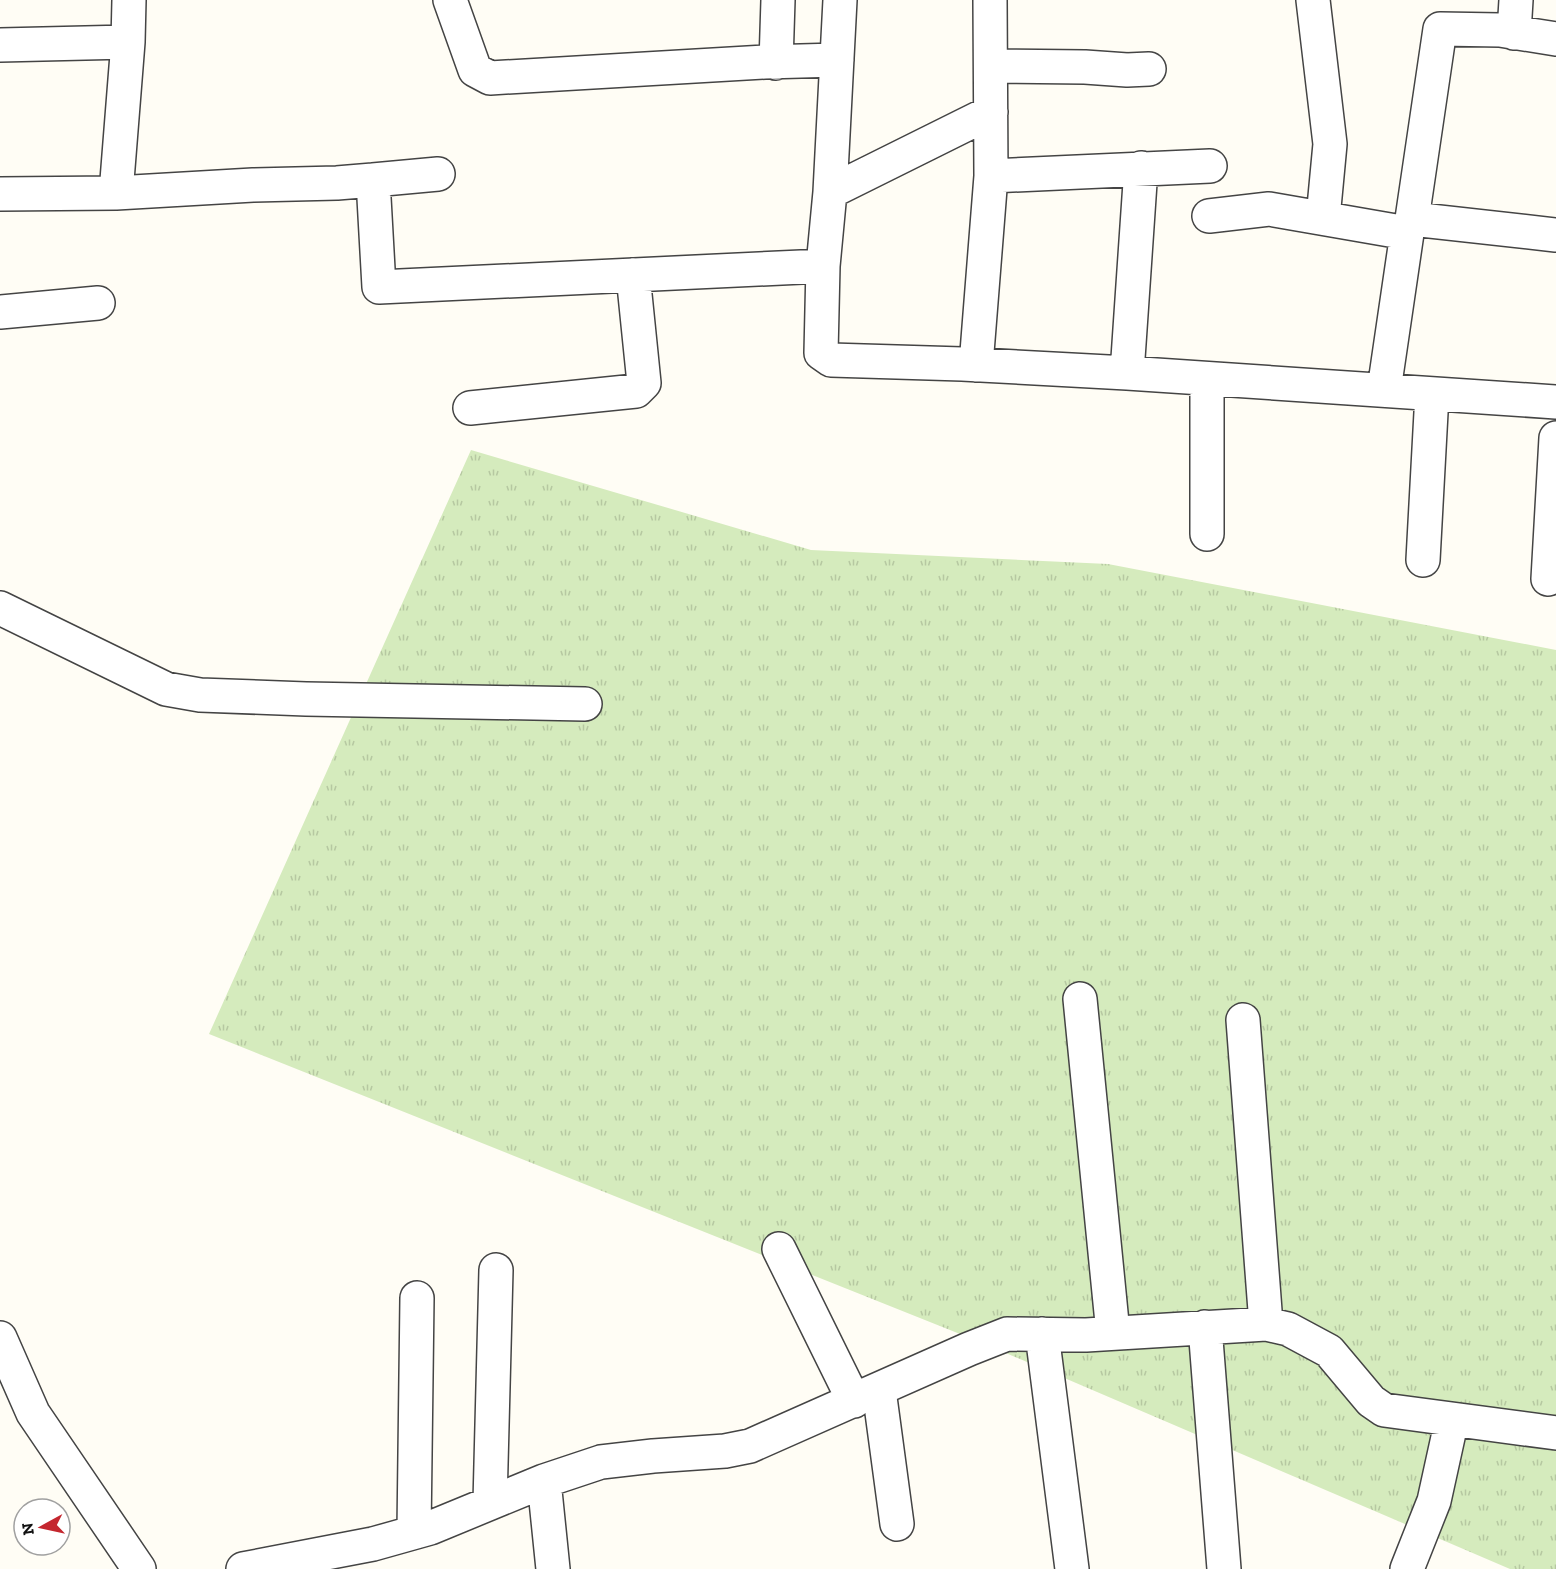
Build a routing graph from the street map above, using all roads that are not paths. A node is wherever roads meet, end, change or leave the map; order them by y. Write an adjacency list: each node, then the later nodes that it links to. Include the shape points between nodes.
1 (129, 0): 10 (street)
2 (450, 0): 13 (street, via 474,70 490,78)
3 (778, 0): 13 (street)
4 (840, 0): 12 (street)
5 (990, 0): 14 (street)
6 (1313, 0): 26 (street, via 1330,144)
7 (1516, 0): 8 (street)
8 (1514, 33): 9 (street); 27 (street, via 1440,29)
9 (1556, 39)
10 (128, 42): 11 (street); 23 (street)
11 (0, 45)
12 (837, 60): 13 (street); 22 (street)
13 (776, 63)
14 (991, 66): 15 (street); 16 (street)
15 (1149, 69)
16 (991, 112): 20 (street); 22 (street)
17 (1210, 166): 18 (street)
18 (1141, 168): 20 (street); 34 (street)
19 (438, 174): 21 (street)
20 (991, 176): 33 (street)
21 (373, 180): 23 (street); 30 (street, via 379,287)
22 (830, 192): 29 (street)
23 (116, 193): 24 (street)
24 (0, 194)
25 (1209, 216): 26 (street, via 1269,208)
26 (1323, 218): 27 (street)
27 (1410, 226): 28 (street); 36 (street)
28 (1556, 235)
29 (823, 267): 30 (street); 33 (street, via 821,353 831,360)
30 (633, 275): 39 (street, via 644,383 636,391)
31 (98, 303): 32 (street)
32 (0, 312)
33 (976, 365): 34 (street)
34 (1127, 373): 35 (street)
35 (1207, 379): 36 (street); 41 (street)
36 (1384, 390): 37 (street)
37 (1432, 394): 38 (street); 42 (street)
38 (1556, 402)
39 (470, 408)
40 (1556, 438): 43 (street)
41 (1207, 534)
42 (1424, 560)
43 (1548, 579)
44 (0, 608): 45 (street, via 165,689 200,695)
45 (585, 704)
46 (1080, 999): 53 (street)
47 (1243, 1020): 51 (street)
48 (779, 1249): 56 (street)
49 (496, 1270): 60 (street)
50 (417, 1298): 62 (street)
51 (1266, 1324): 52 (street); 57 (street, via 1288,1329 1329,1351 1371,1401 1384,1410)
52 (1206, 1328): 53 (street); 67 (street)
53 (1113, 1333): 54 (street)
54 (1042, 1334): 56 (street, via 1007,1334); 66 (street)
55 (0, 1338): 64 (street, via 33,1413)
56 (867, 1395): 59 (street, via 750,1446 601,1462); 61 (street)
57 (1452, 1419): 58 (street); 68 (street, via 1434,1501)
58 (1556, 1433)
59 (544, 1481): 60 (street); 65 (street)
60 (490, 1503): 62 (street)
61 (897, 1524)
62 (414, 1532): 63 (street)
63 (258, 1567)
64 (139, 1569)
65 (553, 1569)
66 (1072, 1569)
67 (1224, 1569)
68 (1407, 1569)

